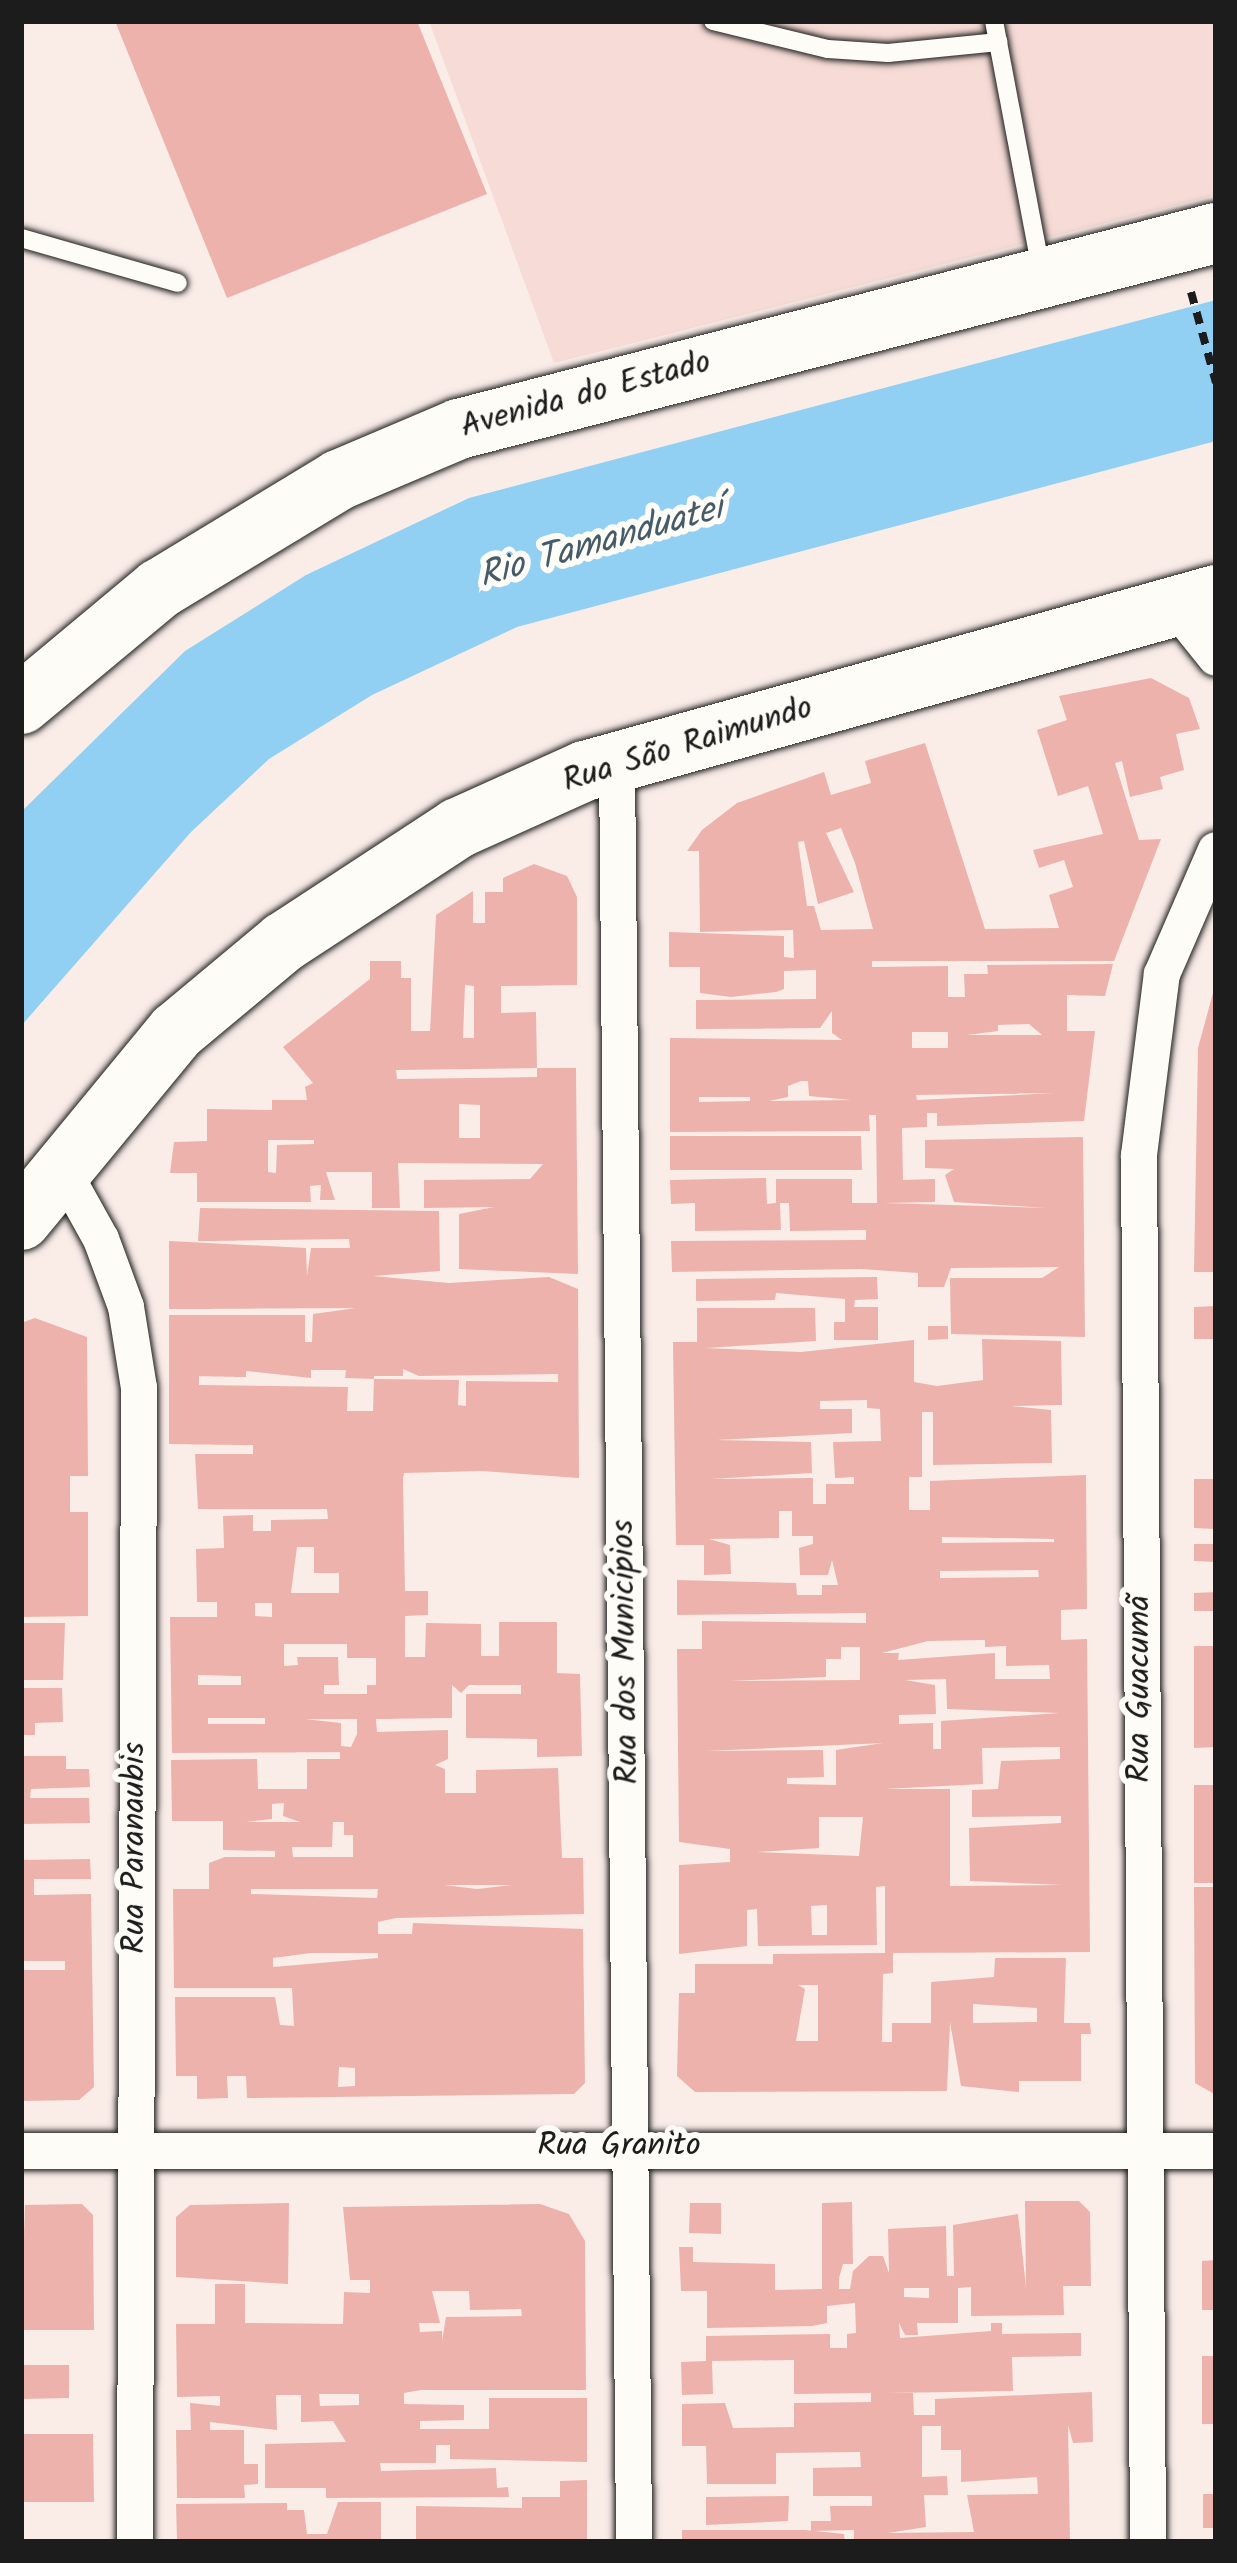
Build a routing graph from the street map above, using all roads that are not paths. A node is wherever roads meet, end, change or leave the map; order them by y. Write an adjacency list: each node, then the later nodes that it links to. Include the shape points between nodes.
1 (713, 21): 3 (lane, via 828,49 888,53)
2 (994, 21): 3 (lane)
3 (998, 41): 6 (lane)
4 (1216, 233): 6 (highway, Avenida do Estado)
5 (21, 238): 7 (lane)
6 (1042, 277): 10 (highway, Avenida do Estado, via 439,437 339,480 159,589)
7 (178, 283)
8 (1196, 601): 9 (street); 11 (highway, Rua São Raimundo)
9 (1216, 658)
10 (21, 704)
11 (616, 763): 13 (highway, Rua São Raimundo, via 458,828 284,942 177,1031); 15 (street, Rua dos Municípios)
12 (1216, 850): 19 (street, Rua Guacumã, via 1162,974 1139,1155)
13 (62, 1169): 14 (highway, Rua São Raimundo); 16 (street, Rua Paranaubis, via 126,1307 139,1388)
14 (21, 1220)
15 (632, 2146): 16 (street, Rua Granito); 19 (street, Rua Granito); 21 (street, Rua dos Municípios)
16 (134, 2150): 18 (street, Rua Granito); 20 (street, Rua Paranaubis)
17 (1216, 2150): 19 (street, Rua Granito)
18 (21, 2151)
19 (1145, 2152): 22 (street, Rua Guacumã)
20 (135, 2542)
21 (634, 2542)
22 (1148, 2542)

